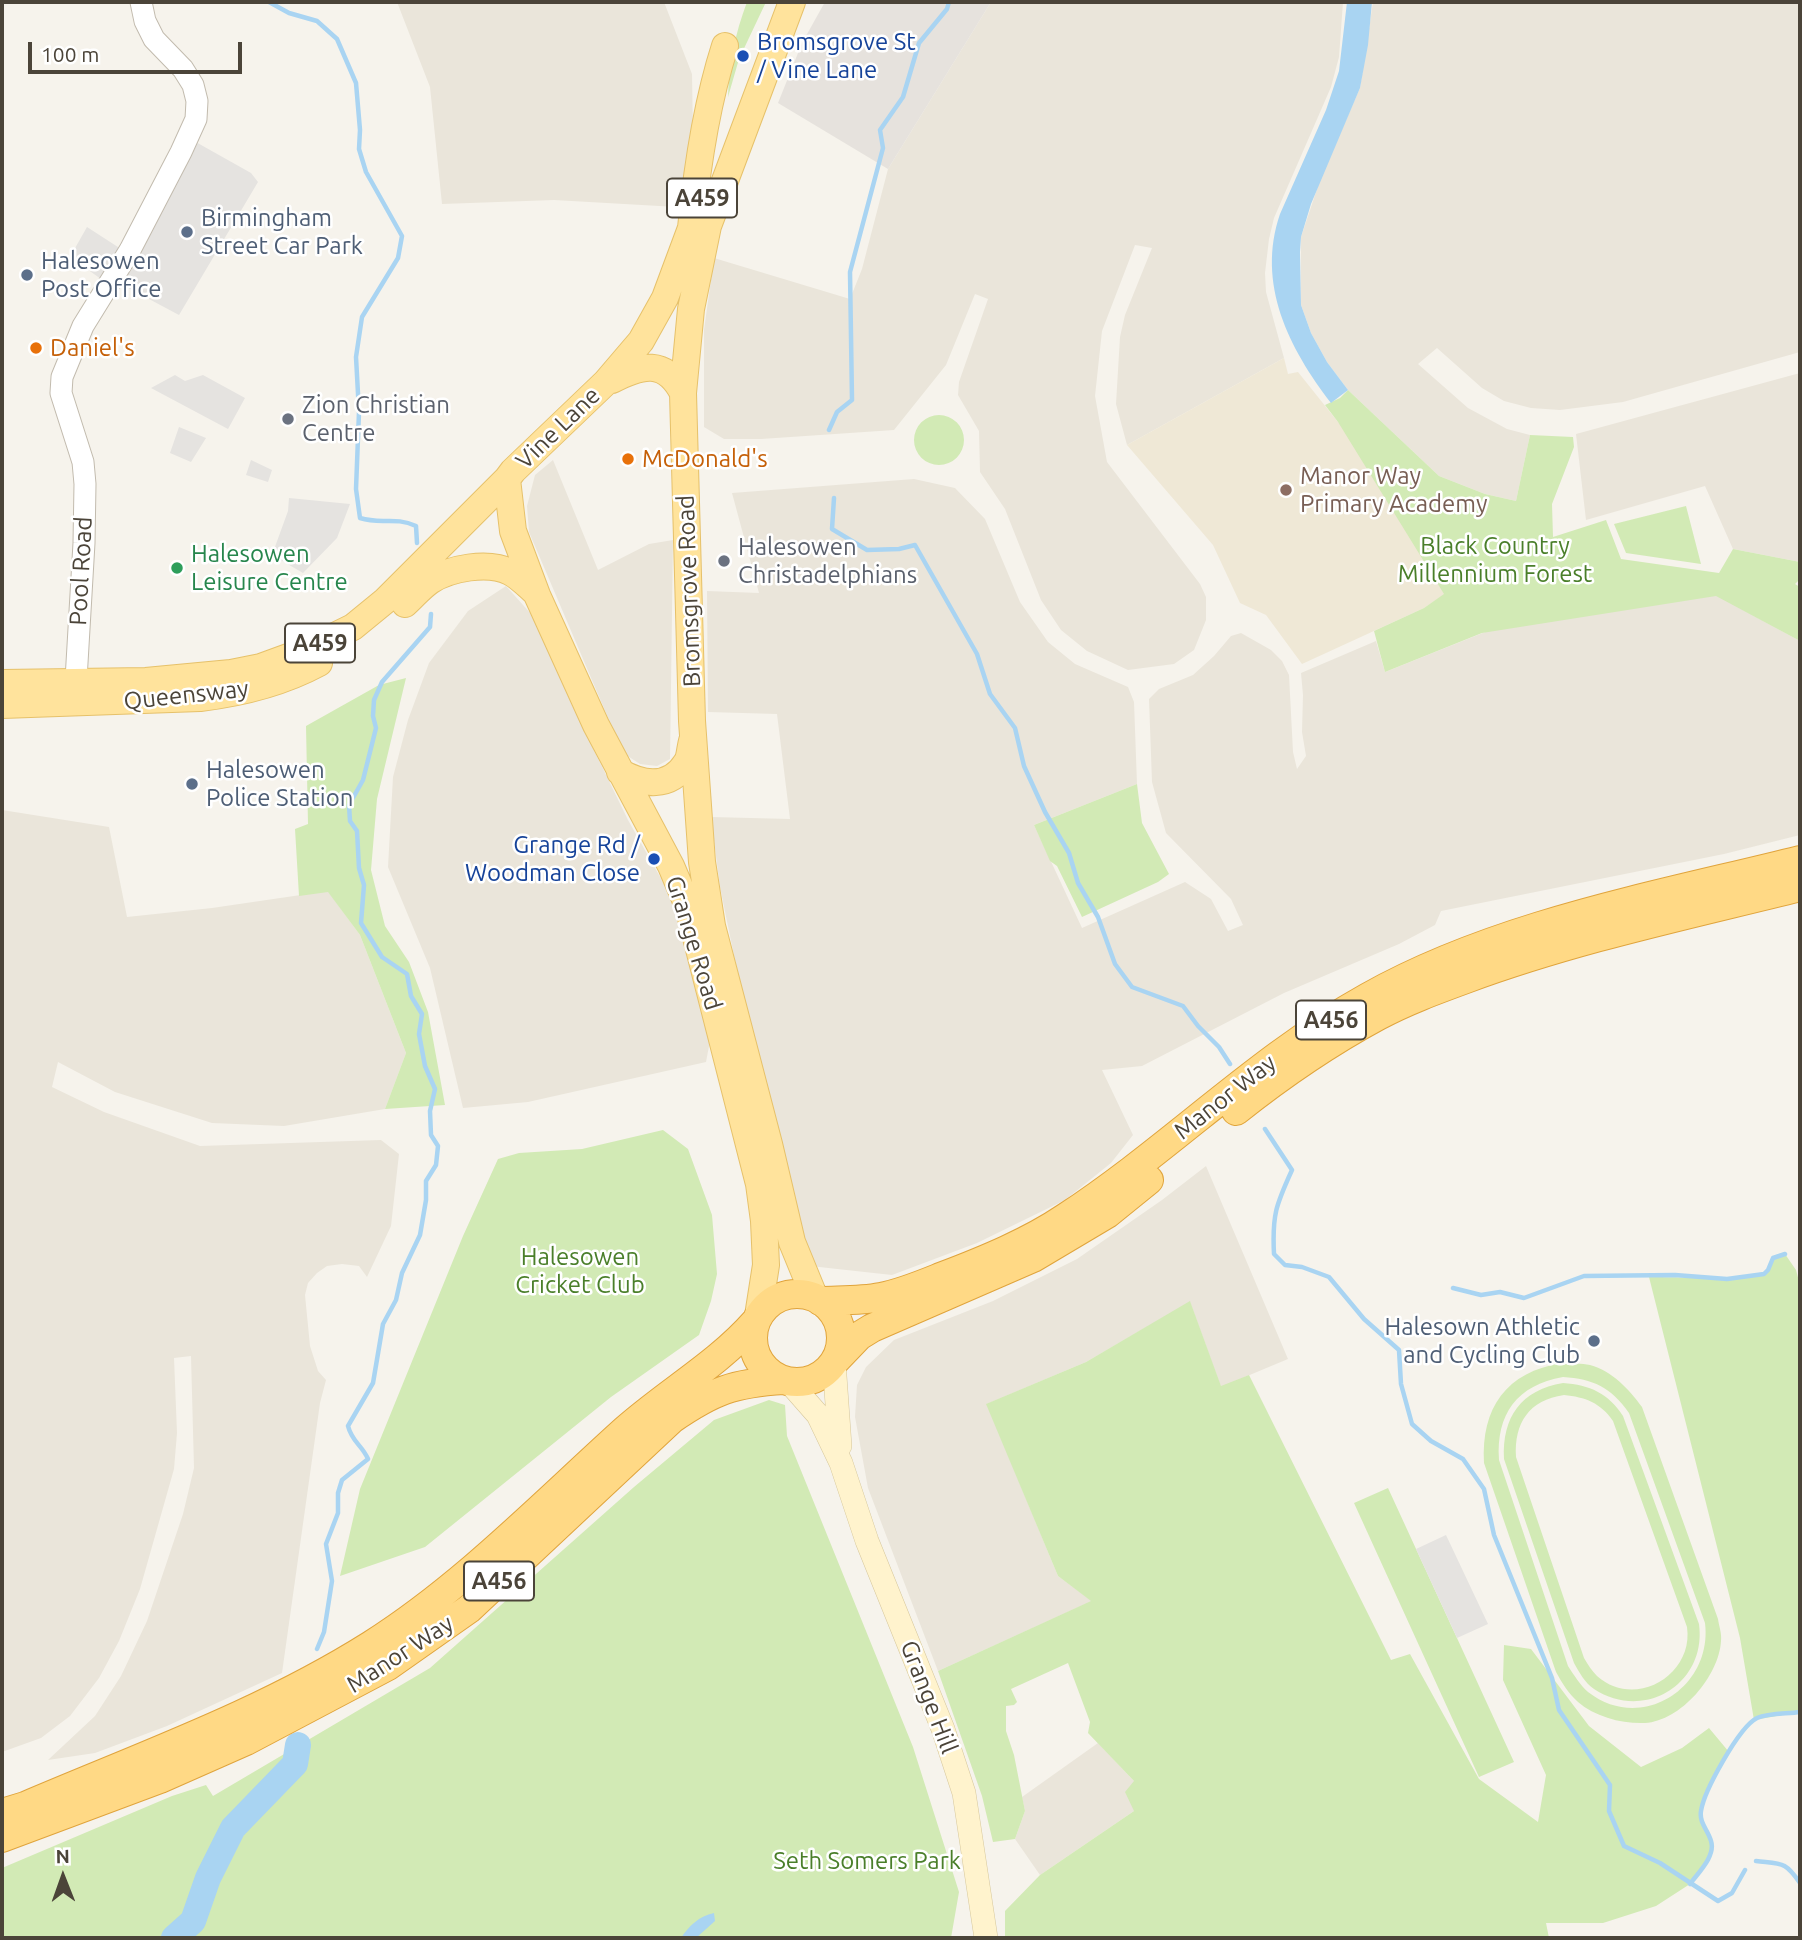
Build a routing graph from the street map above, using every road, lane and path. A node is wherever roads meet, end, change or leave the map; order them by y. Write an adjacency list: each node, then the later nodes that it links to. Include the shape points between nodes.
1 (141, 2): 11 (street, Pool Road, via 154,39 183,69 197,102 181,152 83,326 62,377 61,393 83,462 84,542)
2 (775, 2): 5 (main road, A459, via 749,61)
3 (792, 2): 7 (main road, Bromsgrove Road / A459, via 708,226 691,309)
4 (724, 46): 5 (main road)
5 (691, 230): 6 (main road, A459, via 648,331)
6 (606, 382): 7 (main road, via 635,368 658,368 678,382); 8 (main road, Vine Lane)
7 (683, 393): 13 (main road, Bromsgrove Road / A459)
8 (507, 479): 9 (main road, Vine Lane, via 513,531); 11 (main road, Queensway / A459, via 353,627 261,667)
9 (537, 595): 11 (main road, Queensway / A459, via 504,569 455,570 430,581 361,639 308,669 264,686 200,698); 14 (main road, Grange Road)
10 (2, 682): 11 (main road, Queensway / A459)
11 (75, 692): 12 (main road, Queensway / A459)
12 (2, 705)
13 (693, 736): 14 (main road, via 687,763 669,780 653,784); 17 (main road, Grange Road / A459, via 702,862 712,926 792,1242)
14 (621, 772): 18 (main road, Grange Road, via 688,906 759,1184 766,1265)
15 (1800, 860): 17 (highway, Manor Way / A456, via 1503,938 1411,974 1340,1014 1254,1073 1065,1218 996,1254 897,1293 864,1300)
16 (1800, 887): 19 (highway, Manor Way / A456, via 1520,959 1379,1015 1259,1092 1107,1214 994,1277 872,1328)
17 (818, 1299): 18 (highway, A456, via 799,1294 781,1297); 19 (highway, via 831,1309 840,1329)
18 (757, 1319): 20 (highway, via 753,1344 757,1358 767,1371); 22 (highway, Manor Way / A456, via 721,1357 654,1405 448,1591 372,1644 232,1719)
19 (835, 1361): 20 (highway, A456, via 813,1379); 21 (main road, Grange Hill)
20 (786, 1381): 21 (main road, Grange Hill, via 818,1415); 23 (highway, Manor Way / A456, via 727,1387 672,1419 469,1609 388,1667 246,1741 160,1779)
21 (842, 1463): 24 (main road, Grange Hill, via 867,1541 938,1715 964,1793)
22 (2, 1813)
23 (2, 1838)
24 (986, 1938)

